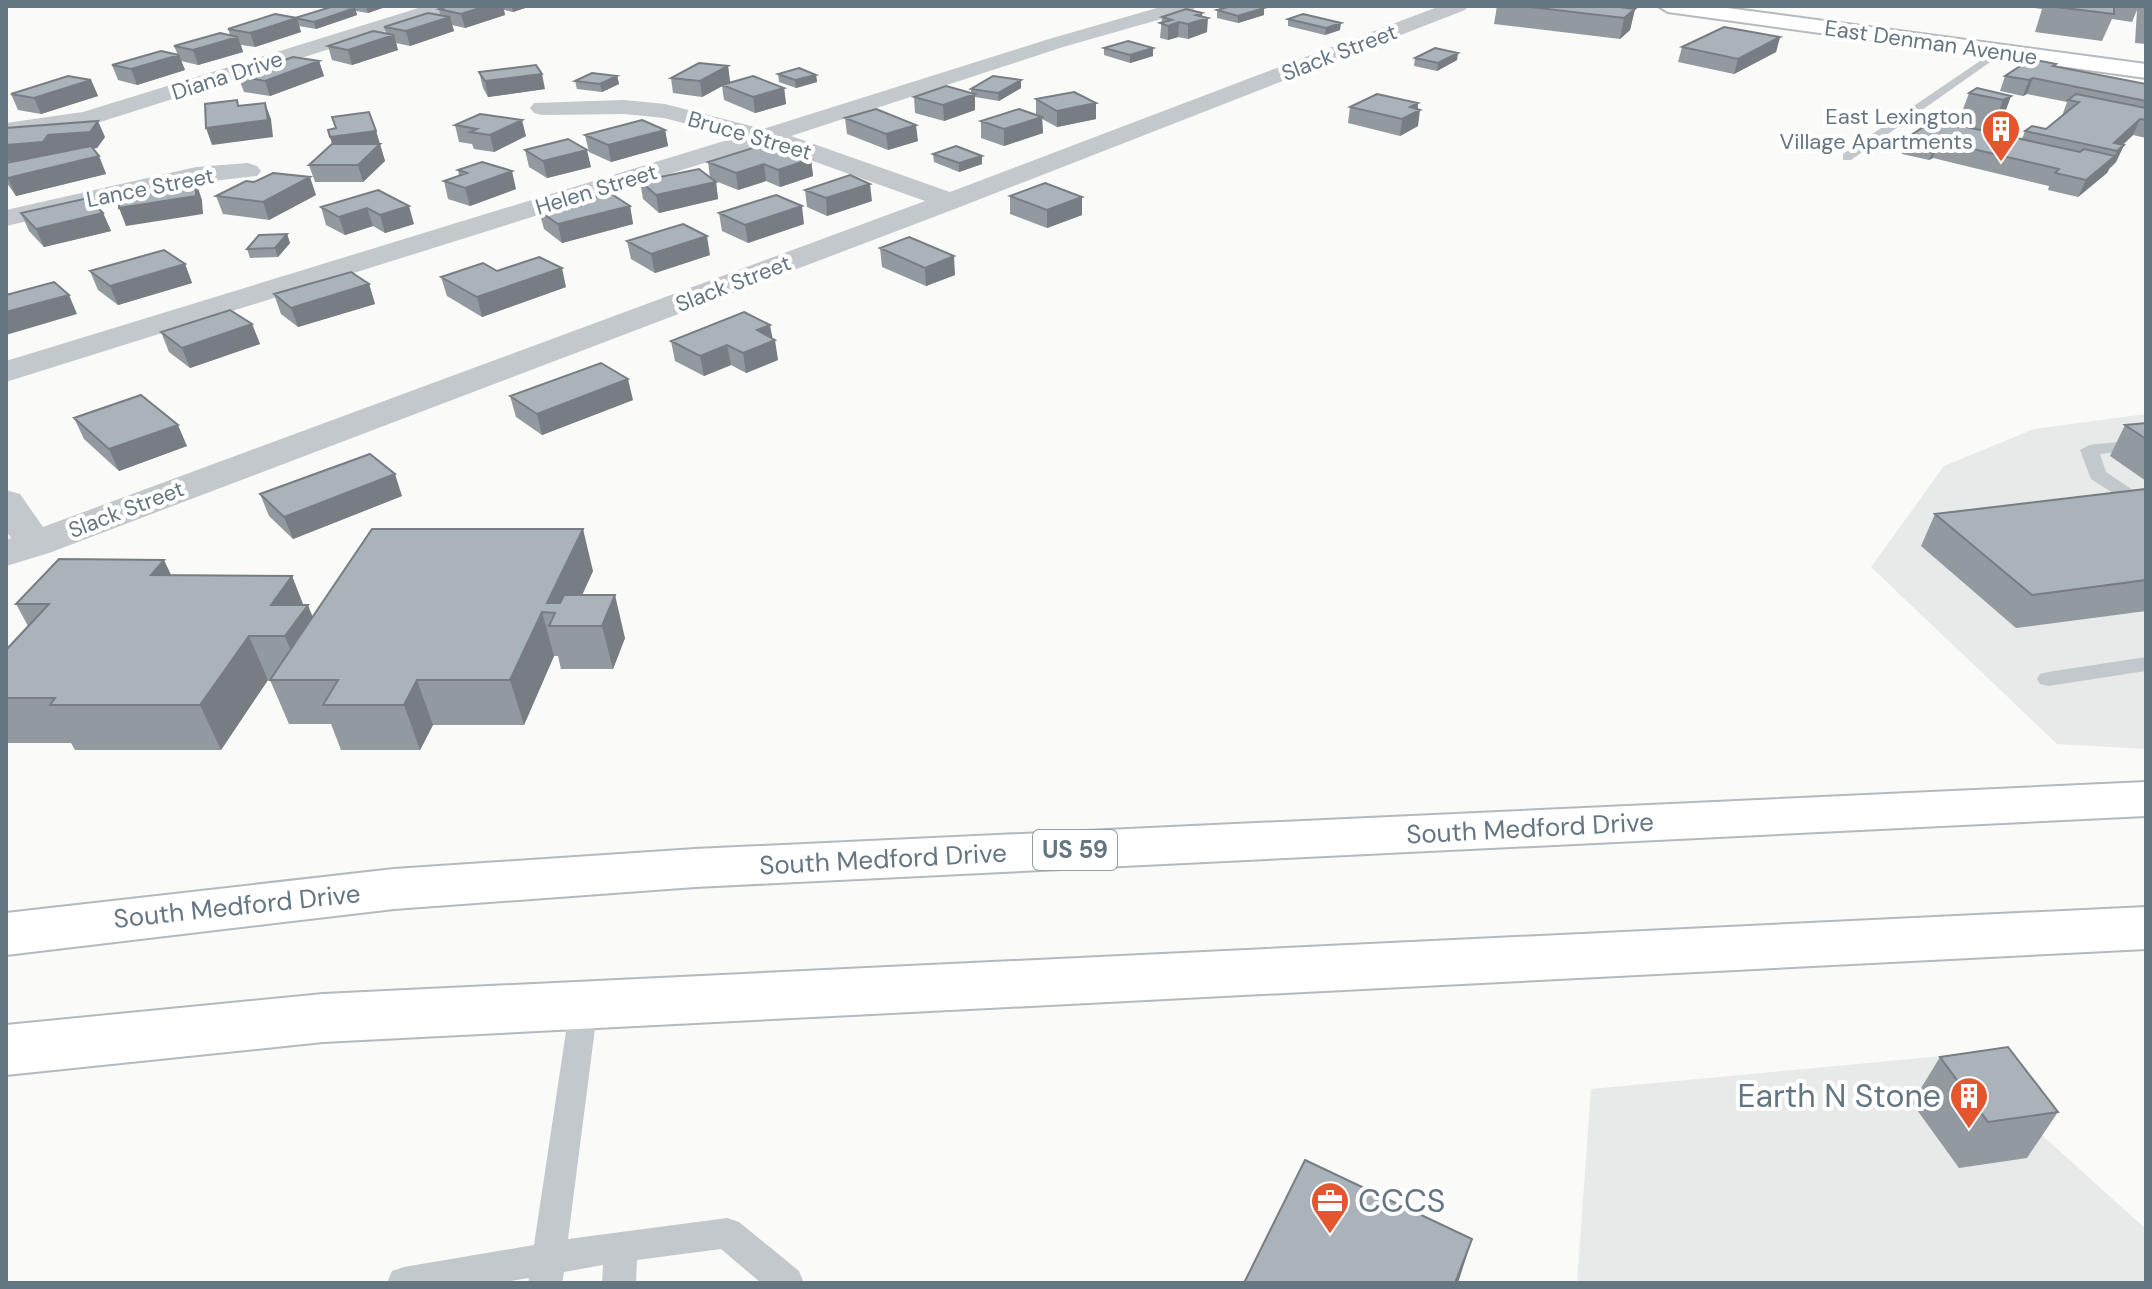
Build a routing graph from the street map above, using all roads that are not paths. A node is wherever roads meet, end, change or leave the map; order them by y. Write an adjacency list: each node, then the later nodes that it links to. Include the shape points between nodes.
1 (445, 6): 8 (street, Diana Drive, via 101,115)
2 (1186, 6): 9 (street, Helen Street, via 1040,47)
3 (1458, 6): 12 (street, Slack Street)
4 (1668, 6): 5 (main road, East Denman Avenue)
5 (1999, 51): 6 (main road, East Denman Avenue); 10 (lane)
6 (2146, 71)
7 (542, 108): 9 (street, Bruce Street, via 665,111)
8 (6, 130)
9 (760, 138): 12 (street, Bruce Street, via 788,143); 14 (street, Helen Street)
10 (1847, 157)
11 (248, 171): 13 (street, Lance Street, via 196,175)
12 (950, 201): 19 (street, Slack Street)
13 (6, 218)
14 (6, 372)
15 (2146, 444): 17 (lane, via 2089,450 2098,475)
16 (6, 502): 19 (street)
17 (2143, 506): 18 (lane)
18 (2110, 508)
19 (20, 549)
20 (2146, 664): 21 (lane)
21 (2048, 679)
22 (2146, 799): 24 (main road, South Medford Drive / US 59, via 695,868 394,889)
23 (2146, 928): 25 (main road)
24 (6, 934)
25 (584, 1005): 26 (main road, via 323,1018); 28 (lane)
26 (6, 1050)
27 (621, 1246): 28 (lane); 30 (lane); 31 (lane, via 727,1233)
28 (547, 1272): 29 (lane)
29 (404, 1283)
30 (619, 1283)
31 (787, 1283)

